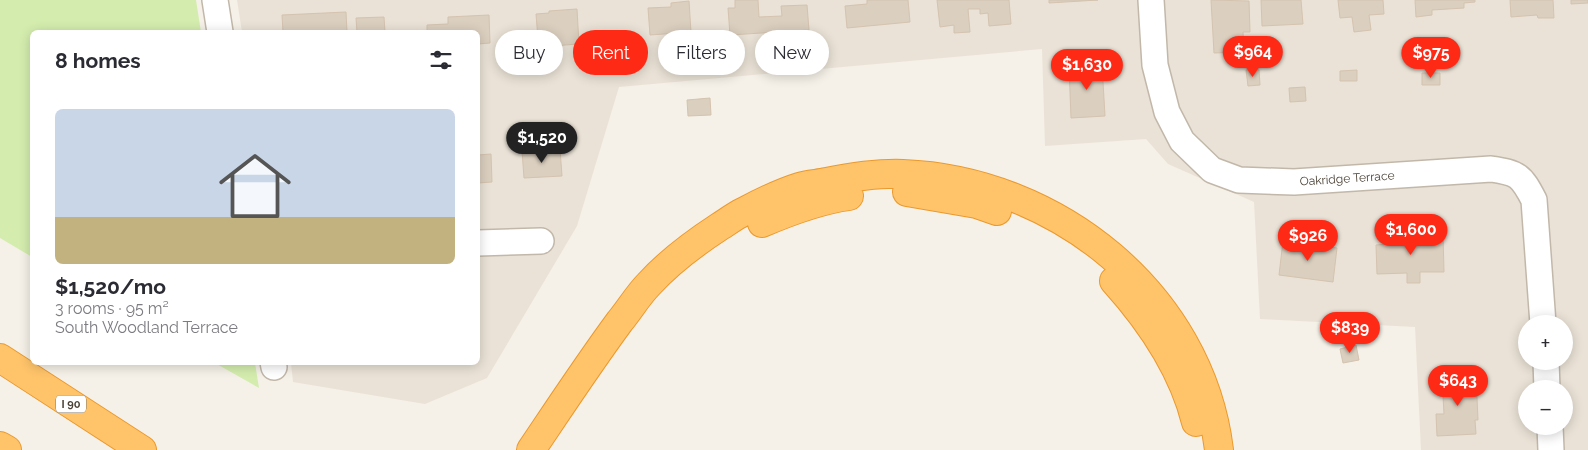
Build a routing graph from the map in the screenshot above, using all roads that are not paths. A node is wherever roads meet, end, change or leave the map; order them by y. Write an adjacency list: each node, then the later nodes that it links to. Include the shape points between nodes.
1 (215, 0): 3 (street)
2 (1151, 0): 6 (street, Oakridge Terrace, via 1155,65 1167,112 1182,141 1212,170 1239,180 1294,182 1491,169 1513,173 1526,184 1534,200)
3 (220, 30)
4 (541, 241): 5 (street)
5 (480, 243)
6 (1542, 315)
7 (0, 358): 11 (highway, I 90)
8 (1550, 435): 16 (street)
9 (0, 446): 10 (highway)
10 (7, 450)
11 (142, 450)
12 (531, 450): 15 (highway, via 648,284 685,249 742,212 798,187 867,175 903,174 960,180 1011,196 1065,221 1110,253 1154,298 1174,325 1200,376)
13 (553, 450): 14 (highway, via 659,298 695,263 731,237 789,212 831,198 881,192 910,192 977,204 1036,226 1080,253 1115,282 1144,316 1176,370 1193,412)
14 (1202, 450)
15 (1219, 450)
16 (1551, 450)

